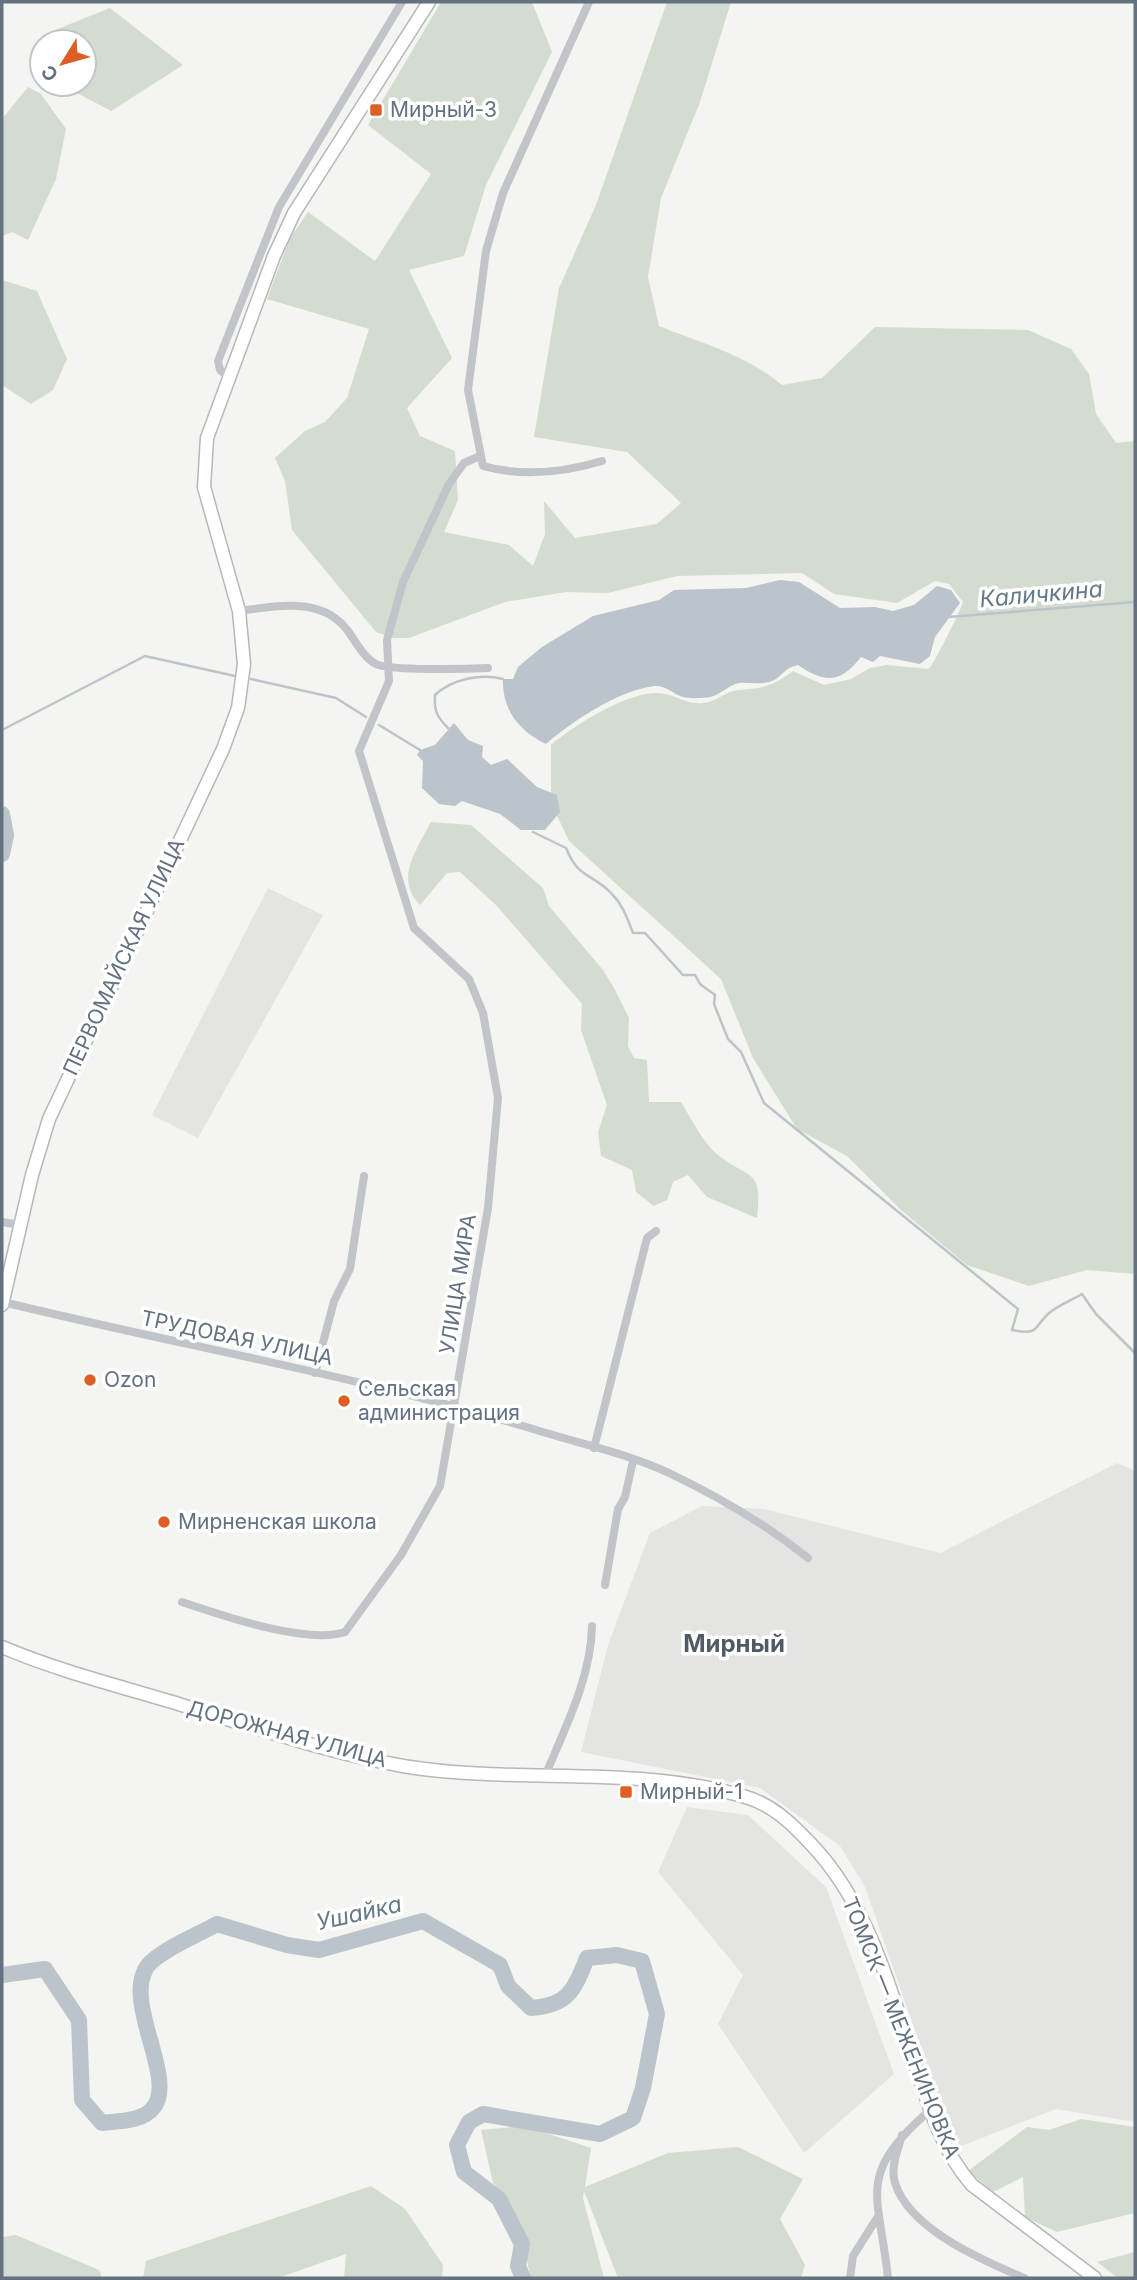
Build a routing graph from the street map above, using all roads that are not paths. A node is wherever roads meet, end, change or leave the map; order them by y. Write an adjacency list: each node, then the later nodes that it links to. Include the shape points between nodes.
1 (402, 2): 4 (street)
2 (429, 2): 5 (street)
3 (589, 2): 7 (street, via 503,193 486,251 468,390)
4 (310, 153): 5 (street); 6 (street, via 268,232 218,361)
5 (325, 162): 6 (street, via 274,256)
6 (229, 377): 9 (street, via 207,438 204,487)
7 (480, 456): 8 (street, via 483,466 511,474 570,470); 10 (street, УЛИЦА МИРА, via 464,463 449,484 403,582 387,640)
8 (602, 461)
9 (239, 611): 10 (street, via 299,605 329,612 370,659); 14 (street, ПЕРВОМАЙСКАЯ УЛИЦА, via 244,664 238,708 223,749 49,1119)
10 (388, 667): 11 (street); 18 (street, УЛИЦА МИРА, via 383,701 359,751 403,900 421,937 470,979 483,1013 498,1098 488,1208)
11 (488, 668)
12 (364, 1176): 17 (street, via 350,1269 334,1301)
13 (2, 1222): 14 (street)
14 (20, 1225): 16 (street, ПЕРВОМАЙСКАЯ УЛИЦА)
15 (656, 1231): 19 (street, via 648,1238)
16 (2, 1303): 17 (street, ТРУДОВАЯ УЛИЦА)
17 (315, 1373): 18 (street, ТРУДОВАЯ УЛИЦА)
18 (456, 1405): 19 (street, ТРУДОВАЯ УЛИЦА); 23 (street, УЛИЦА МИРА, via 440,1486 401,1555 345,1632 324,1636 238,1621)
19 (594, 1448): 20 (street, ТРУДОВАЯ УЛИЦА)
20 (633, 1461): 21 (street, ТРУДОВАЯ УЛИЦА, via 667,1472 741,1513); 22 (street, via 618,1509)
21 (808, 1558)
22 (606, 1585)
23 (182, 1602)
24 (592, 1626): 26 (street, via 589,1659)
25 (2, 1647): 26 (street, ДОРОЖНАЯ УЛИЦА, via 314,1746 449,1772)
26 (545, 1776): 27 (street, ДОРОЖНАЯ УЛИЦА, via 674,1783 747,1797)
27 (785, 1817): 28 (street, ТОМСК — МЕЖЕНИНОВКА, via 827,1862 855,1902)
28 (930, 2110): 29 (street); 34 (street, ТОМСК — МЕЖЕНИНОВКА, via 947,2151 972,2185)
29 (902, 2135): 30 (street, via 878,2176); 33 (street, via 893,2169 895,2183 915,2213 961,2250)
30 (877, 2218): 31 (street, via 853,2256); 32 (street)
31 (850, 2278)
32 (888, 2278)
33 (1024, 2278)
34 (1095, 2278)

